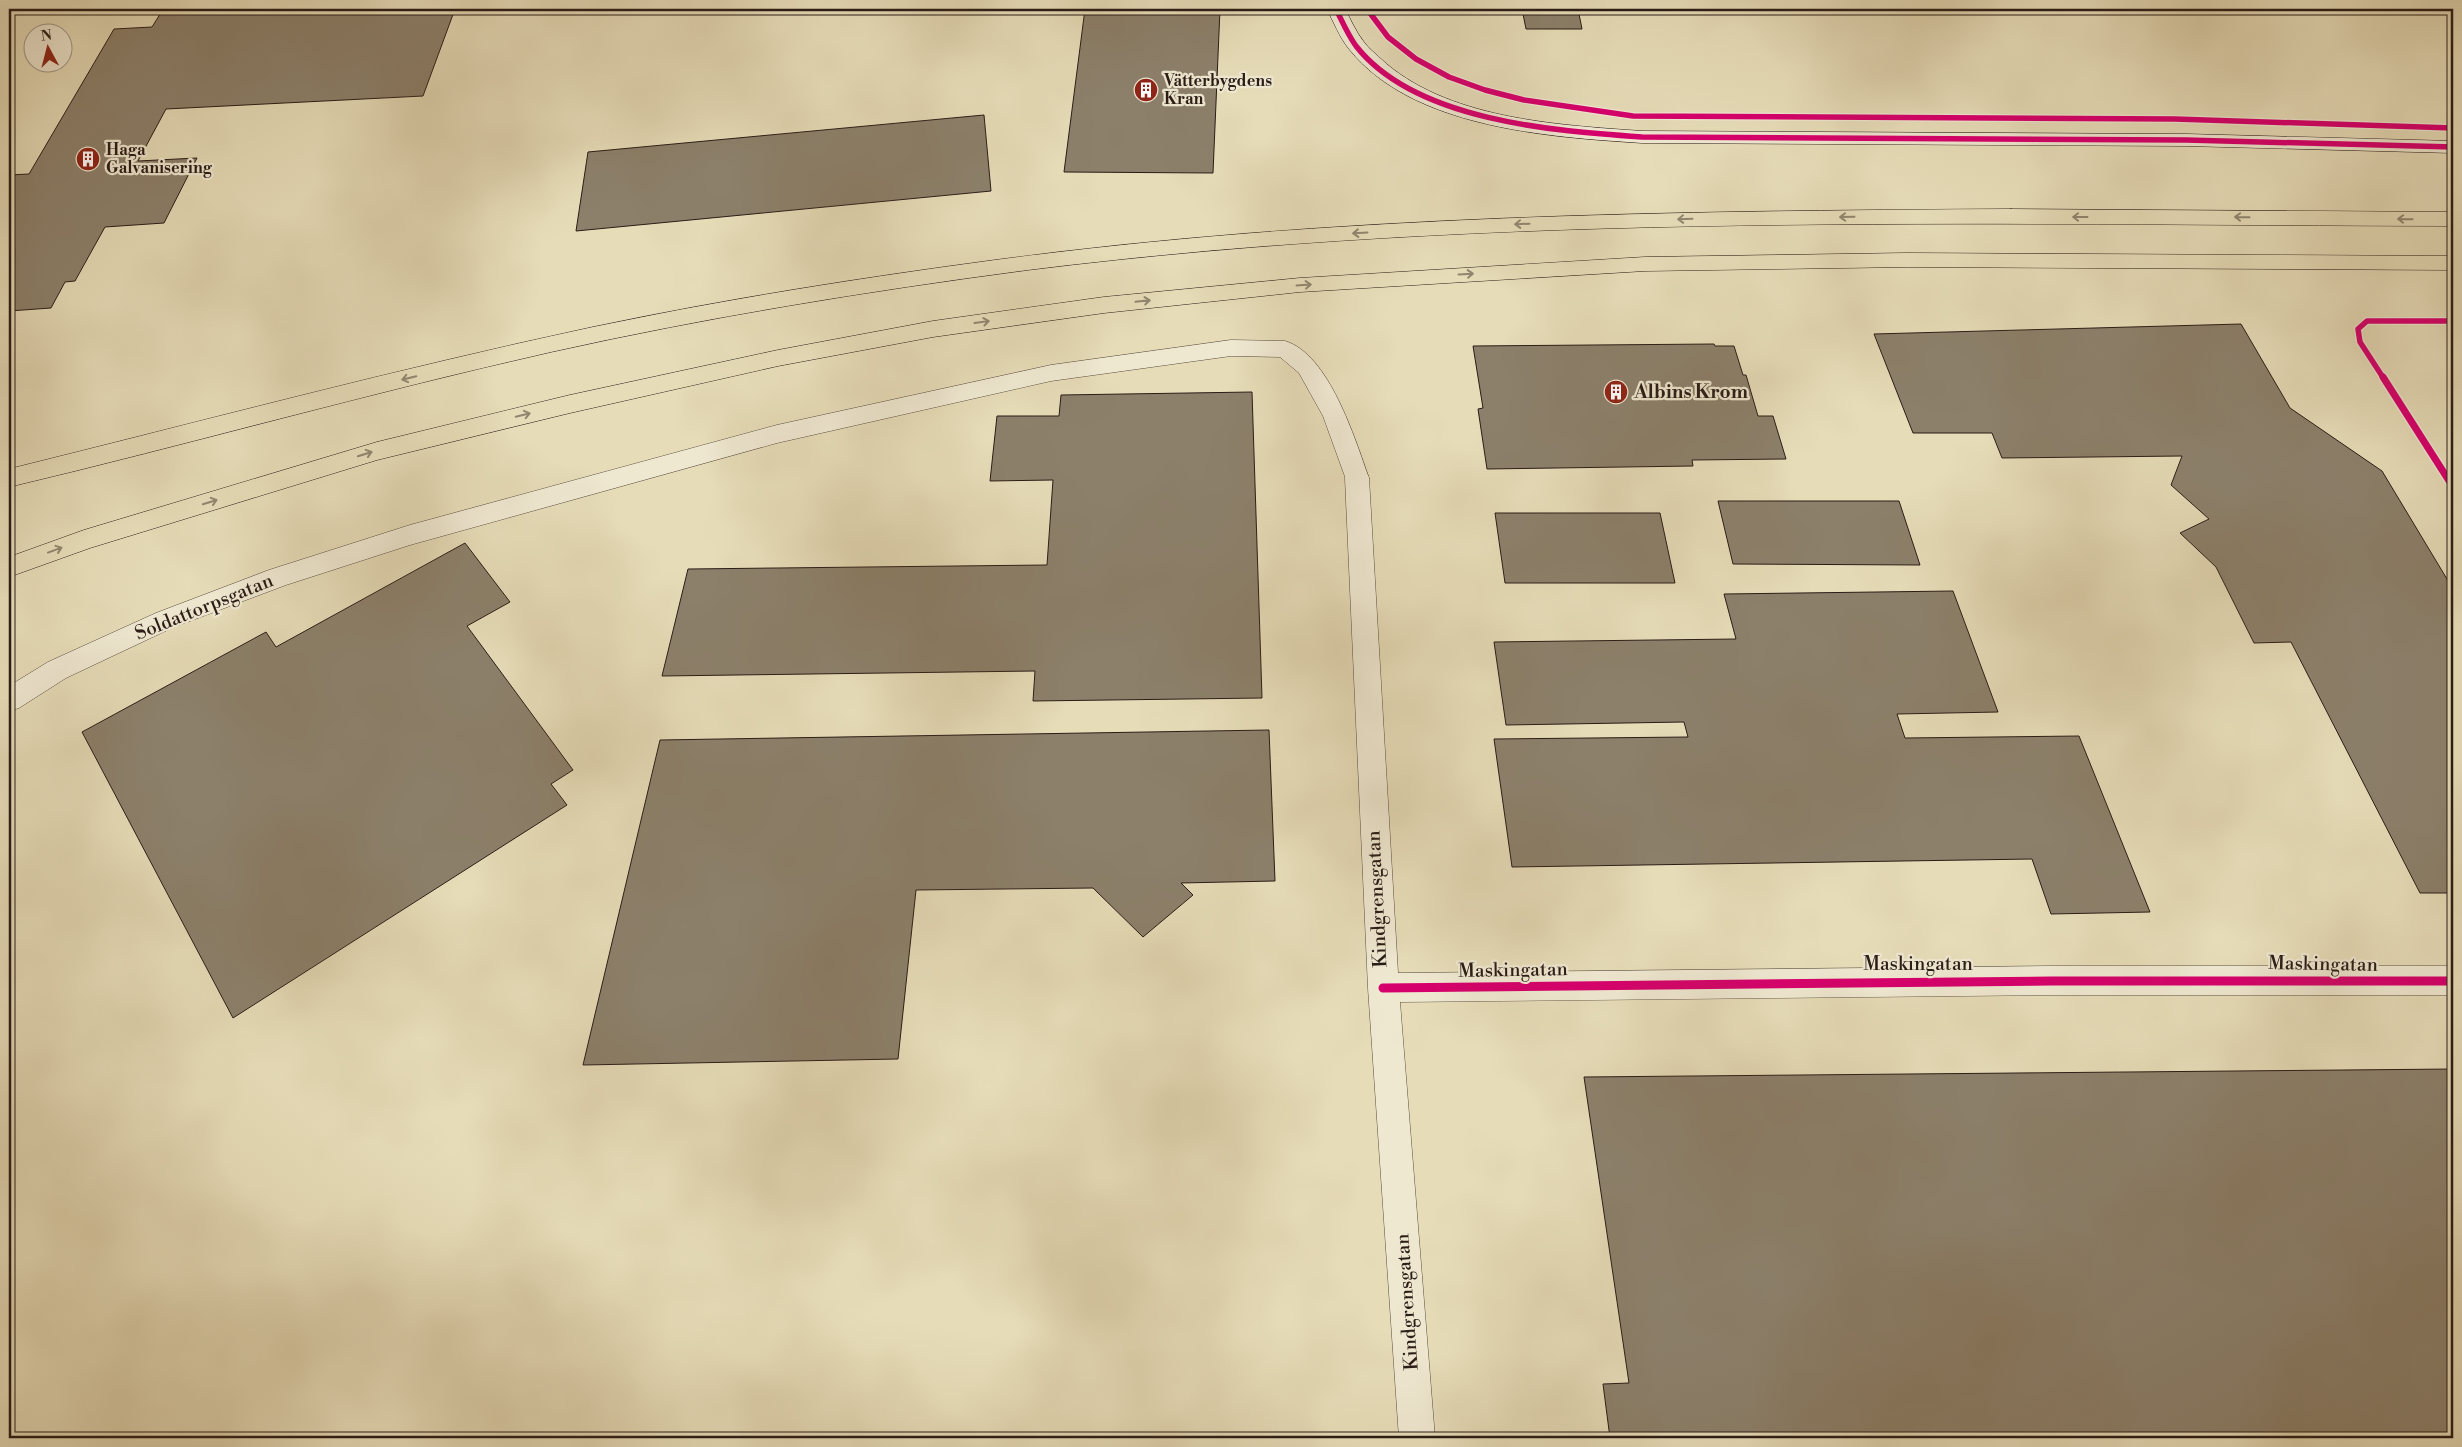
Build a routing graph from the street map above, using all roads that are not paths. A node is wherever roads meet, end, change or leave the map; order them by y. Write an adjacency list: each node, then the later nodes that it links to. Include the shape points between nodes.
1 (1336, 9): 2 (street, via 1343,28 1368,57 1399,83 1451,106 1512,124 1575,133 1642,137 2186,140)
2 (2453, 147)
3 (2453, 219): 5 (highway, one-way to 5, via 2144,216 1699,219 1394,231 1180,247 998,267 820,293 645,324 456,366)
4 (2453, 263): 9 (highway, one-way to 4, via 84,540 377,450 570,404 817,351 933,329 1104,305 1300,285 1646,264 1986,260)
5 (240, 421): 6 (highway); 7 (highway)
6 (9, 478)
7 (9, 490)
8 (410, 535): 10 (street, Soldattorpsgatan, via 278,577 165,620 56,670); 12 (street, Kindgrensgatan, via 777,434 1051,374 1231,348 1285,348 1307,367 1335,416 1357,478)
9 (9, 567)
10 (9, 700)
11 (2453, 981): 12 (street, Maskingatan, via 1838,981)
12 (1382, 988): 13 (street, Kindgrensgatan)
13 (1417, 1438)

